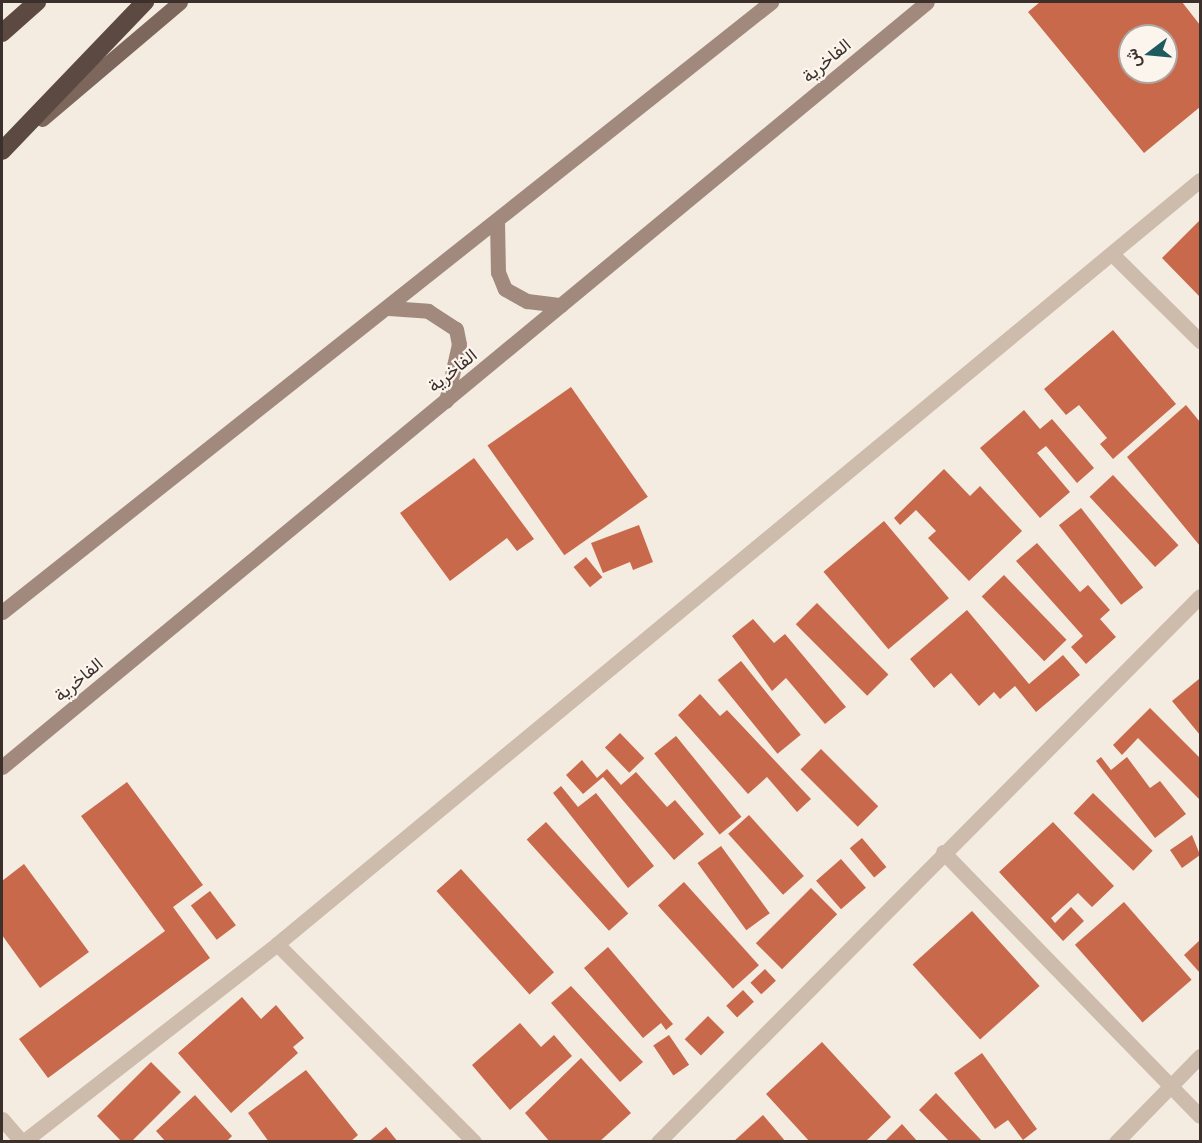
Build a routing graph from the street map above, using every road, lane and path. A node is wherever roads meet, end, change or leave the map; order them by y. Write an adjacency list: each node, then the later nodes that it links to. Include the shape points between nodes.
1 (38, 2): 6 (highway)
2 (145, 2): 7 (highway)
3 (180, 2): 7 (main road)
4 (771, 2): 9 (street)
5 (927, 2): 11 (street, الفاخرية)
6 (2, 33)
7 (2, 153)
8 (1200, 180): 10 (street)
9 (497, 221): 11 (street, via 498,272 505,289 527,301); 12 (street)
10 (1112, 254): 13 (street); 19 (street)
11 (561, 305): 14 (street, الفاخرية)
12 (389, 308): 14 (street, via 428,311 456,329 459,344); 16 (street)
13 (1200, 341)
14 (446, 401): 17 (street, الفاخرية)
15 (1200, 596): 18 (street)
16 (2, 612)
17 (2, 767)
18 (942, 852): 21 (street); 26 (street)
19 (277, 944): 24 (street); 25 (street)
20 (1200, 1056): 21 (street)
21 (1171, 1085): 22 (street); 27 (street)
22 (1200, 1116)
23 (2, 1119): 24 (street)
24 (22, 1142)
25 (474, 1142)
26 (658, 1142)
27 (1116, 1142)

